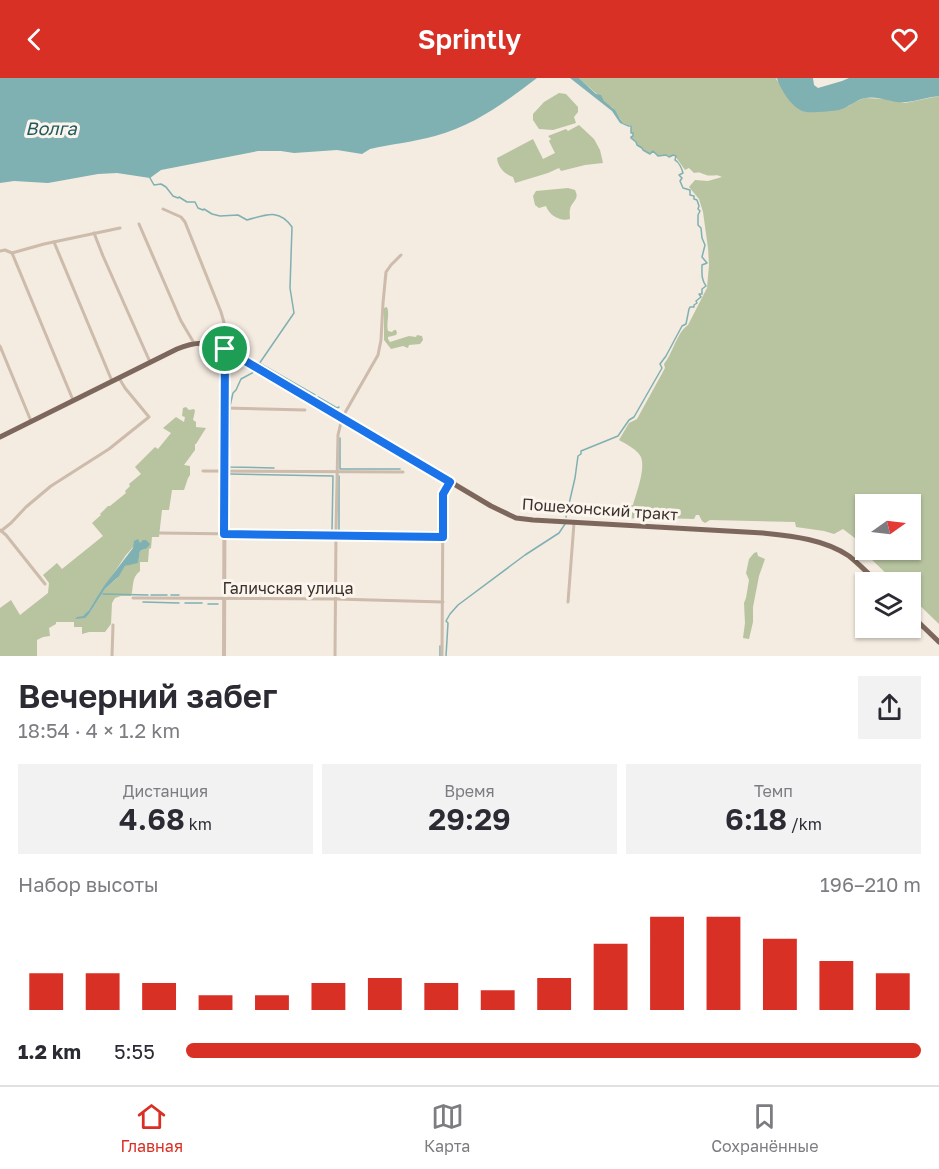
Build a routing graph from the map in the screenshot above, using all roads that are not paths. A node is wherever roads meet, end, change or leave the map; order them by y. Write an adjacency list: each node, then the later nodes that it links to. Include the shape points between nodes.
1 (163, 209): 11 (street, via 185,222 221,312 227,333)
2 (138, 224): 9 (street)
3 (120, 228): 4 (street)
4 (94, 233): 5 (street); 12 (street)
5 (54, 242): 7 (street); 14 (street)
6 (0, 251): 7 (street)
7 (12, 253): 15 (street)
8 (401, 255): 18 (street, via 386,272 378,355)
9 (194, 343): 11 (main road, Пошехонский тракт); 12 (main road)
10 (0, 346): 19 (street)
11 (225, 349): 16 (street); 18 (main road, Пошехонский тракт)
12 (150, 362): 13 (main road)
13 (119, 378): 14 (main road); 27 (street, via 149,417 51,486)
14 (112, 381): 15 (main road)
15 (73, 400): 19 (main road)
16 (225, 408): 17 (street); 22 (street)
17 (305, 410)
18 (342, 418): 23 (street); 25 (main road, Пошехонский тракт)
19 (32, 421): 20 (main road)
20 (0, 437)
21 (203, 471): 22 (street)
22 (225, 471): 23 (street); 29 (street)
23 (337, 472): 24 (street); 30 (street)
24 (403, 472)
25 (450, 482): 26 (main road, Пошехонский тракт, via 516,518); 31 (street, via 443,494)
26 (574, 523): 32 (main road, Пошехонский тракт, via 807,539 837,549); 38 (street)
27 (0, 530): 33 (street)
28 (160, 533): 29 (street)
29 (224, 534): 30 (street); 35 (street)
30 (336, 535): 31 (street); 36 (street)
31 (443, 537): 37 (street)
32 (866, 572)
33 (45, 584)
34 (133, 598): 35 (street, Галичская улица)
35 (224, 599): 36 (street, Галичская улица); 43 (street)
36 (336, 599): 37 (street, Галичская улица); 44 (street)
37 (443, 602): 45 (street)
38 (568, 602)
39 (113, 625): 42 (street)
40 (921, 625): 41 (main road)
41 (939, 642)
42 (112, 656)
43 (224, 656)
44 (335, 656)
45 (442, 656)

